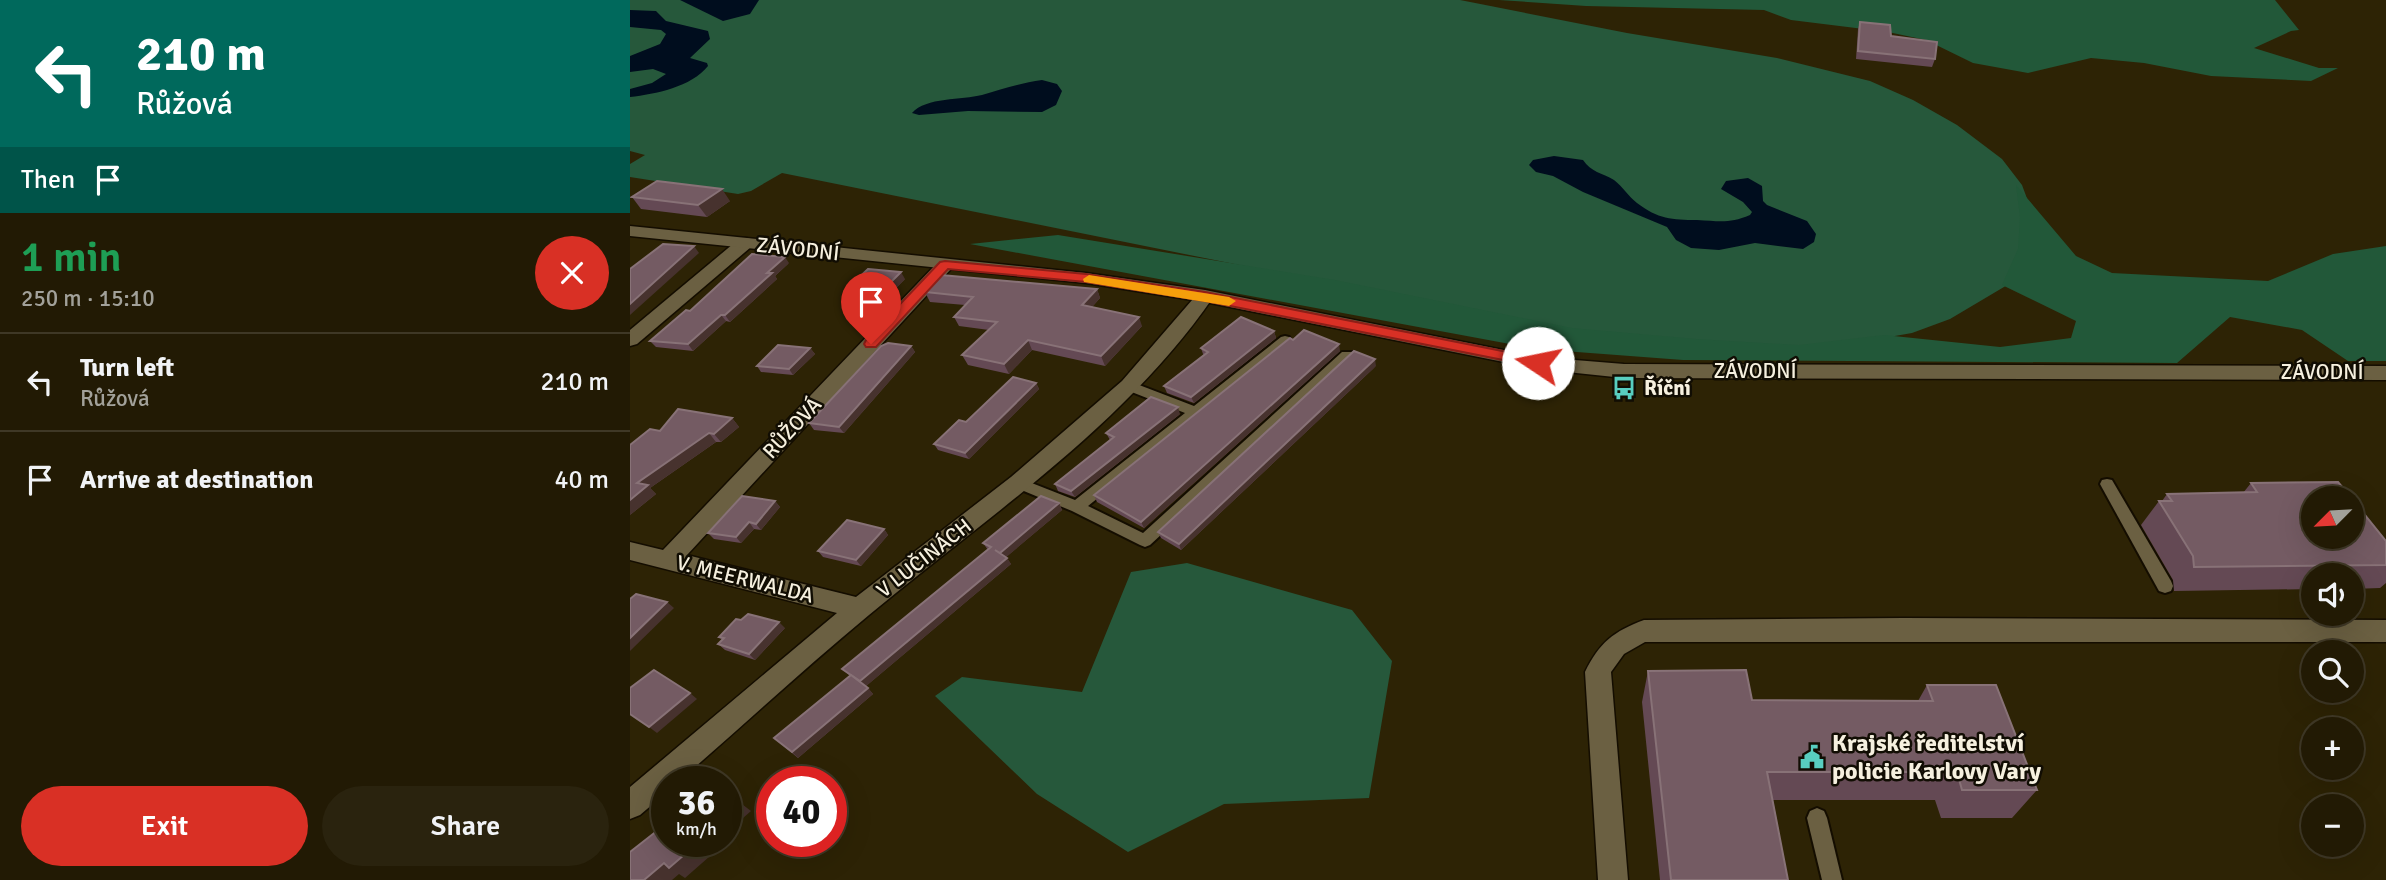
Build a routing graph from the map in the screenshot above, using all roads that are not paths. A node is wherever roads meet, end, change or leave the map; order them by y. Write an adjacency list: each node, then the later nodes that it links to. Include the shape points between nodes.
1 (630, 231): 2 (street, ZÁVODNÍ)
2 (746, 243): 3 (street, ZÁVODNÍ); 5 (street)
3 (945, 265): 4 (street, ZÁVODNÍ, via 1086,278); 15 (street, RŮŽOVÁ)
4 (1205, 296): 8 (street, ZÁVODNÍ, via 1538,363 1624,371); 9 (street, V LUČINÁCH)
5 (630, 340)
6 (1285, 340): 10 (lane)
7 (1347, 355): 13 (lane, via 1145,541)
8 (2386, 373)
9 (1129, 386): 10 (lane); 11 (street, V LUČINÁCH)
10 (1196, 412): 13 (lane)
11 (1019, 483): 13 (lane); 17 (street, V LUČINÁCH)
12 (2107, 484): 16 (lane)
13 (1077, 507)
14 (630, 551): 15 (street, V. MEERWALDA)
15 (668, 560): 17 (street, V. MEERWALDA)
16 (2165, 586)
17 (860, 608): 19 (street, V LUČINÁCH)
18 (2386, 631): 21 (street, via 1644,631 1607,652 1598,672)
19 (630, 806)
20 (1818, 818): 22 (lane)
21 (1613, 880)
22 (1832, 880)

